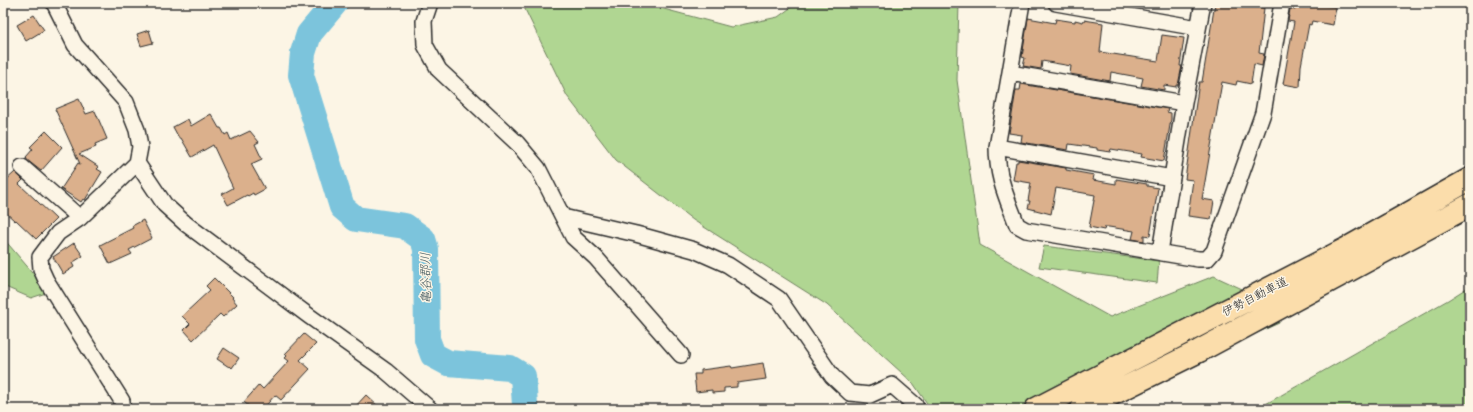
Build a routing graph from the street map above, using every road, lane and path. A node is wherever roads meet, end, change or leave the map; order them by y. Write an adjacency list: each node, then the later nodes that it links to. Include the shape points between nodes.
1 (54, 3): 11 (street, via 75,45 126,102 137,130 140,147)
2 (430, 3): 16 (street, via 424,21 425,45 439,70 516,142 538,168)
3 (1022, 3): 8 (street)
4 (1056, 3): 7 (street)
5 (1203, 3): 7 (street)
6 (1282, 3): 18 (street, via 1263,113 1214,251 1207,259)
7 (1198, 28): 9 (street)
8 (1010, 73): 9 (street); 10 (street)
9 (1184, 103): 13 (street)
10 (997, 147): 13 (street); 18 (street, via 1000,181 1017,226 1026,230)
11 (137, 163): 17 (street); 24 (street, via 165,205 186,224 386,371)
12 (22, 167): 17 (street)
13 (1172, 178): 18 (street)
14 (1470, 179): 19 (highway, 伊勢自動車道)
15 (1470, 205): 19 (highway, 伊勢自動車道)
16 (563, 217): 20 (street, via 573,237 596,258); 22 (street, via 694,250 728,265 779,299 832,376 850,393 870,395 892,385)
17 (80, 218): 23 (street, via 58,233 40,257 41,269 122,401)
18 (1160, 252)
19 (1352, 258): 21 (highway, 伊勢自動車道); 25 (highway, 伊勢自動車道, via 1198,351)
20 (681, 355)
21 (1043, 406)
22 (916, 407)
23 (122, 409)
24 (430, 409)
25 (1082, 409)

